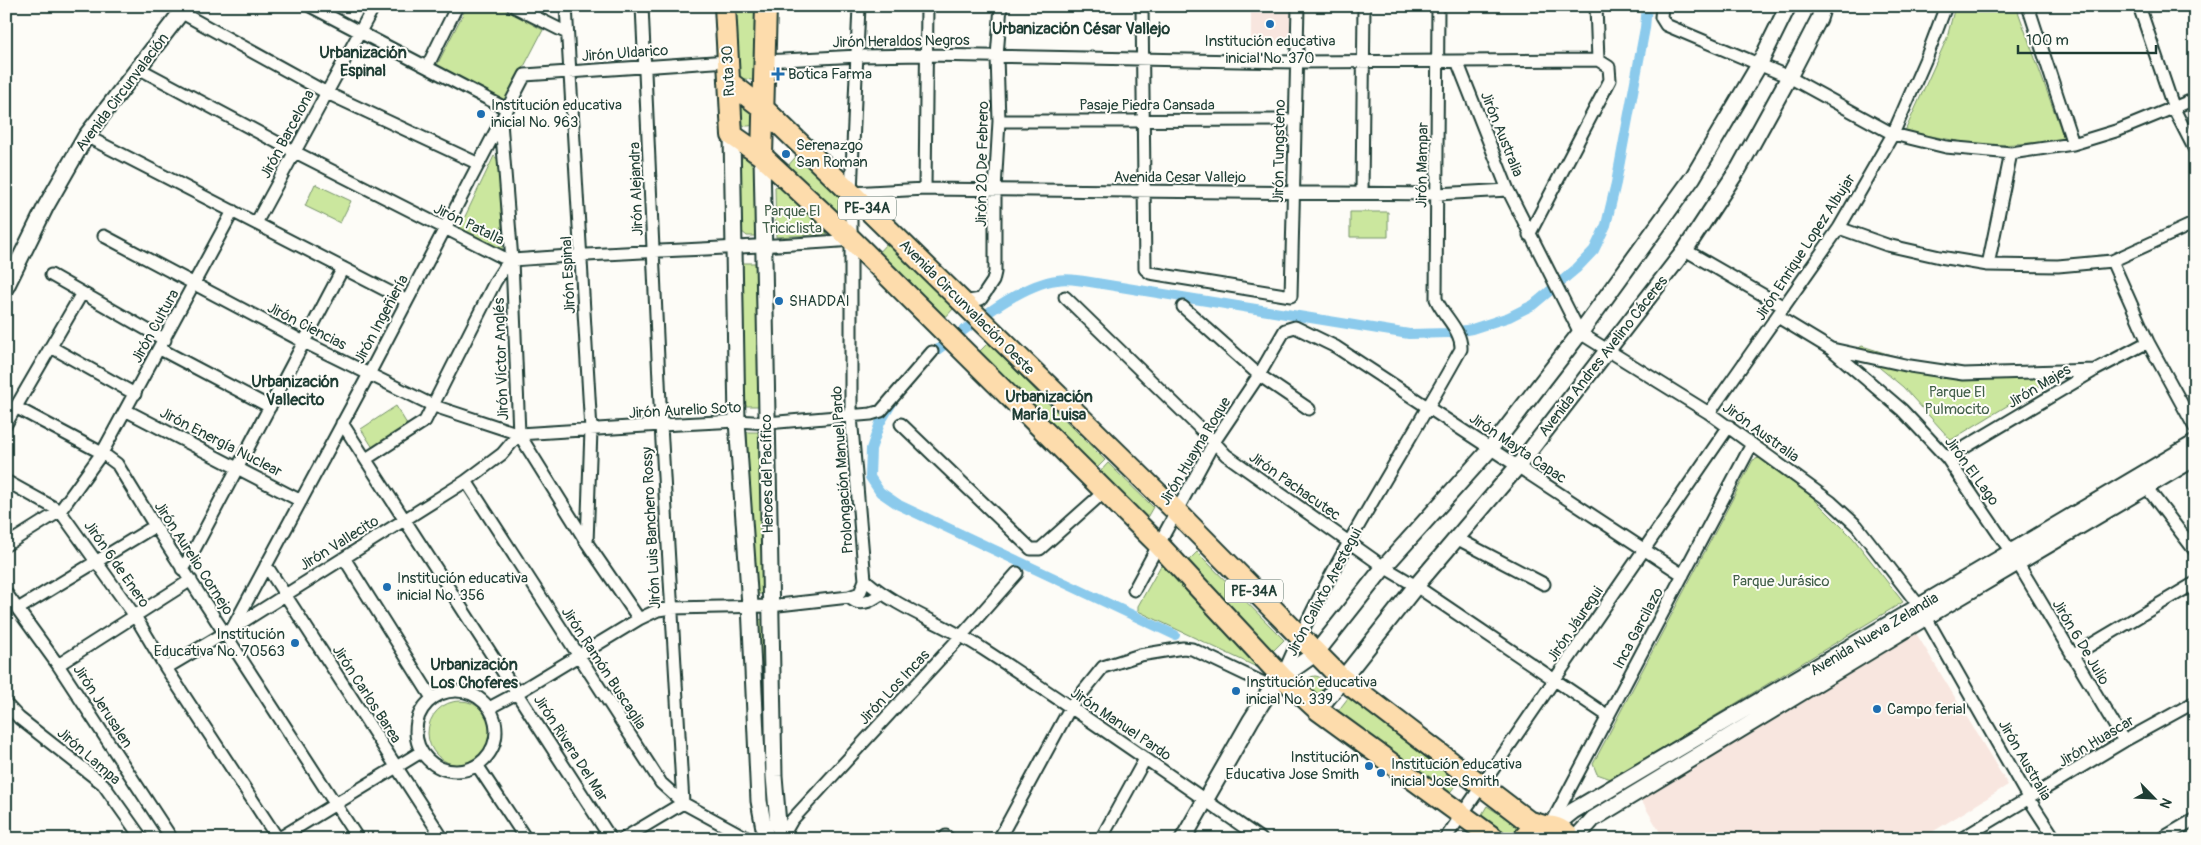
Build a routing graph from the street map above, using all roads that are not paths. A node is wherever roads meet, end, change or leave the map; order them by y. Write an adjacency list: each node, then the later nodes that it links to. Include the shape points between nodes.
1 (310, 6): 24 (street)
2 (374, 6): 24 (street, Jirón Barcelona)
3 (457, 6): 38 (street)
4 (513, 6): 25 (street)
5 (566, 6): 25 (street, Jirón Espinal)
6 (642, 6): 39 (street, Jirón Alejandra)
7 (725, 6): 32 (highway, Ruta 30)
8 (766, 6): 33 (highway)
9 (859, 6): 27 (street, Prolongación Manuel Pardo)
10 (927, 6): 26 (street)
11 (1001, 6): 28 (street, Jirón 20 De Febrero)
12 (1142, 6): 29 (street)
13 (1298, 6): 36 (street, Jirón Tungsteno)
14 (1364, 6): 34 (street)
15 (1438, 6): 30 (street, Jirón Mampar)
16 (1596, 6): 31 (street)
17 (1662, 6): 37 (street, via 1662,22)
18 (1788, 6): 37 (main road)
19 (1822, 6): 43 (main road, Avenida Andres Avelino Cáceres, via 1819,19)
20 (1946, 6): 54 (street, Jirón Enrique Lopez Albujar)
21 (2028, 6): 57 (street)
22 (2139, 6): 49 (street)
23 (184, 10): 40 (main road, Avenida Circunvalación); 45 (street)
24 (360, 32): 38 (street); 45 (street, Jirón Barcelona)
25 (567, 33): 41 (street, Jirón Espinal)
26 (926, 55): 27 (street, Jirón Heraldos Negros); 28 (street, Jirón Heraldos Negros); 63 (street)
27 (858, 56): 33 (street, Jirón Heraldos Negros); 68 (street, Prolongación Manuel Pardo)
28 (997, 56): 29 (street, Jirón Heraldos Negros); 52 (street, Jirón 20 De Febrero)
29 (1142, 59): 36 (street, Jirón Heraldos Negros); 50 (street)
30 (1438, 60): 34 (street, Jirón Heraldos Negros); 35 (street, Jirón Heraldos Negros); 70 (street, Jirón Mampar)
31 (1598, 60): 35 (street, Jirón Heraldos Negros); 76 (street, via 1609,67 1610,80)
32 (728, 61): 39 (street, Jirón Uldarico); 44 (highway, Ruta 30)
33 (765, 61): 48 (highway)
34 (1363, 61): 36 (street, Jirón Heraldos Negros); 67 (street)
35 (1457, 61): 65 (street, Jirón Australia)
36 (1296, 62): 51 (street, Jirón Tungsteno)
37 (1759, 65): 43 (street); 98 (main road, via 1693,176)
38 (427, 67): 47 (street)
39 (646, 67): 41 (street, Jirón Uldarico); 82 (street, Jirón Alejandra)
40 (138, 68): 56 (main road, Avenida Circunvalación); 59 (street, Jirón Patalla)
41 (570, 72): 42 (street, Jirón Uldarico); 83 (street, Jirón Espinal)
42 (525, 75): 47 (street, Jirón Ingeñiería)
43 (1789, 77): 54 (street); 81 (main road, Avenida Andres Avelino Cáceres, via 1739,168)
44 (729, 82): 48 (highway, Avenida Circunvalación Oeste / PE-34A); 55 (highway, Ruta 30)
45 (326, 93): 59 (street, Jirón Barcelona); 62 (street)
46 (2195, 99): 49 (street)
47 (508, 109): 53 (street, Jirón Ingeñiería)
48 (764, 109): 61 (highway, Heroes del Pacífico); 68 (highway, Avenida Circunvalación Oeste / PE-34A)
49 (2174, 109): 57 (street); 58 (street)
50 (1143, 120): 51 (street, Pasaje Piedra Cansada); 52 (street, Pasaje Piedra Cansada); 66 (street)
51 (1295, 120): 69 (street, Jirón Tungsteno)
52 (999, 121): 64 (street, Jirón 20 De Febrero)
53 (501, 122): 62 (street, Jirón Ingeñiería); 84 (street, Jirón Víctor Anglés)
54 (1893, 134): 60 (street, via 1946,147); 74 (street, Jirón Enrique Lopez Albujar)
55 (732, 135): 61 (highway, PE-34A); 79 (main road, Heroes del Pacífico)
56 (86, 136): 71 (street); 90 (main road, Avenida Circunvalación, via 46,206)
57 (2073, 144): 60 (street)
58 (2195, 150)
59 (295, 152): 72 (street, Jirón Barcelona); 75 (street, Jirón Patalla)
60 (2011, 153): 86 (street)
61 (762, 156): 78 (highway, PE-34A); 80 (main road, Heroes del Pacífico)
62 (479, 164): 75 (street, Jirón Ingeñiería)
63 (925, 189): 64 (street, Avenida Cesar Vallejo); 68 (street, Avenida Cesar Vallejo)
64 (995, 190): 66 (street, Avenida Cesar Vallejo); 94 (street, Jirón 20 De Febrero, via 993,281 981,299)
65 (1508, 190): 70 (street, Avenida Cesar Vallejo); 76 (street, Jirón Australia)
66 (1143, 192): 69 (street, Avenida Cesar Vallejo); 69 (street, Jirón Tungsteno, via 1144,266 1150,273 1291,296)
67 (1362, 192): 69 (street, Avenida Cesar Vallejo); 70 (street, Avenida Cesar Vallejo)
68 (851, 193): 78 (street, Prolongación Manuel Pardo); 94 (highway, Avenida Circunvalación Oeste / PE-34A)
69 (1293, 193)
70 (1437, 194): 101 (street, Jirón Mampar, via 1436,299)
71 (233, 212): 72 (street); 89 (street, Jirón Cultura)
72 (256, 223): 87 (street)
73 (2195, 223): 85 (street)
74 (1839, 228): 86 (street, via 1887,245); 96 (street, Jirón Enrique Lopez Albujar)
75 (445, 229): 84 (street, Jirón Patalla); 93 (street, Jirón Ingeñiería)
76 (1529, 235): 98 (street, Jirón Australia)
77 (104, 236): 89 (street)
78 (852, 240): 80 (street, Jirón Patalla); 118 (street, Prolongación Manuel Pardo); 142 (highway, PE-34A)
79 (735, 248): 80 (street, Jirón Patalla); 82 (street, Jirón Patalla); 119 (main road, Heroes del Pacífico)
80 (763, 248): 121 (main road, Heroes del Pacífico)
81 (1685, 250): 96 (street, Jirón El Lago); 105 (main road, Avenida Andres Avelino Cáceres)
82 (653, 251): 83 (street, Jirón Patalla); 124 (street, Jirón Luis Banchero Rossy)
83 (582, 254): 84 (street, Jirón Patalla); 127 (street, Jirón Espinal)
84 (512, 260): 111 (street, via 495,282); 128 (street, Jirón Víctor Anglés)
85 (2112, 261): 86 (street, via 2058,266); 100 (street)
86 (1988, 265)
87 (343, 268): 93 (street); 99 (street)
88 (50, 275): 91 (street)
89 (195, 284): 99 (street, Jirón Ciencias); 102 (street, Jirón Cultura)
90 (6, 287)
91 (82, 293): 102 (street); 103 (street)
92 (1065, 297): 129 (street, Jirón Pachacutec)
93 (407, 301): 108 (street, Jirón Ingeñiería)
94 (966, 306): 145 (highway, Avenida Circunvalación Oeste / PE-34A)
95 (1183, 307): 109 (street)
96 (1781, 312): 104 (street, Jirón El Lago); 117 (street, Jirón Enrique Lopez Albujar)
97 (1285, 330): 109 (street, Jirón Huayna Roque); 112 (street, Jirón Mayta Capac, via 1295,327 1336,347)
98 (1580, 333): 105 (street, Jirón Australia); 132 (main road)
99 (304, 342): 108 (street, Jirón Ciencias); 114 (street)
100 (2148, 342): 107 (street, Jirón Majes); 126 (street)
101 (1461, 343): 112 (street, Jirón Calixto Arestegui, via 1461,349)
102 (162, 344): 110 (street, Jirón Cultura); 114 (street)
103 (51, 347): 110 (street); 113 (street)
104 (1830, 349): 107 (street, Jirón El Lago, via 1962,374); 134 (street, Jirón El Lago, via 1902,410)
105 (1608, 351): 117 (street, Jirón Australia); 137 (main road, Avenida Andres Avelino Cáceres)
106 (932, 352): 118 (street, Jirón Aurelio Soto, via 881,411)
107 (2096, 370): 134 (street, Jirón Majes)
108 (369, 374): 111 (street, Jirón Ciencias); 120 (street, Jirón Ingeñiería)
109 (1259, 375): 115 (street); 129 (street, Jirón Huayna Roque)
110 (135, 394): 116 (street, Jirón Cultura)
111 (434, 406): 128 (street, Jirón Ciencias); 136 (street, via 421,425)
112 (1429, 407): 132 (street, Jirón Mayta Capac); 149 (street, Jirón Calixto Arestegui)
113 (17, 408): 122 (street); 133 (street, Jirón Aurelio Cornejo)
114 (270, 408): 138 (street)
115 (1309, 409)
116 (126, 411): 133 (street, Jirón Cultura); 138 (street, Jirón Energía Nuclear)
117 (1709, 413): 125 (street, Jirón Australia)
118 (851, 416): 121 (street, Jirón Aurelio Soto); 164 (street, Prolongación Manuel Pardo)
119 (737, 421): 121 (street, Jirón Aurelio Soto); 124 (street, Jirón Aurelio Soto); 173 (main road, Heroes del Pacífico)
120 (342, 423): 136 (street, Jirón Rivera Del Mar); 143 (street, Jirón Ingeñiería)
121 (766, 423): 174 (main road, Heroes del Pacífico)
122 (6, 424)
123 (901, 424): 142 (street, via 1031,549 1040,549)
124 (660, 425): 127 (street, Jirón Aurelio Soto); 175 (street, Jirón Luis Banchero Rossy)
125 (1728, 426): 131 (street, Jirón Australia); 153 (street, Jirón Jáuregui)
126 (2195, 428)
127 (591, 430): 128 (street, Jirón Aurelio Soto); 150 (street, Jirón Espinal)
128 (519, 434): 140 (street, Jirón Vallecito, via 502,454); 150 (street, Jirón Víctor Anglés)
129 (1214, 442): 145 (street, Jirón Huayna Roque); 149 (street, Jirón Pachacutec, via 1226,456)
130 (2195, 443): 156 (main road, Avenida Nueva Zelandia)
131 (1752, 444): 162 (street, Inca Garcilazo); 177 (street, Jirón Australia, via 1831,502 1857,526)
132 (1491, 448): 137 (street, Jirón Mayta Capac); 159 (main road)
133 (102, 453): 144 (street, Jirón Cultura); 147 (street, Jirón Aurelio Cornejo, via 116,464)
134 (1947, 458): 156 (street, Jirón El Lago)
135 (2195, 458): 141 (main road, Avenida Nueva Zelandia)
136 (366, 459): 146 (street, Jirón Rivera Del Mar)
137 (1518, 466): 148 (main road, Avenida Andres Avelino Cáceres); 153 (street, Jirón Mayta Capac)
138 (238, 468): 143 (street, Jirón Energía Nuclear); 160 (street)
139 (6, 481): 144 (street, Jirón 6 de Enero)
140 (466, 481): 146 (street, Jirón Vallecito); 185 (street, Jirón Ramón Buscaglia)
141 (2147, 488): 154 (street); 156 (main road, Avenida Nueva Zelandia)
142 (1105, 491): 151 (highway, PE-34A)
143 (301, 501): 158 (street, Jirón Ingeñiería)
144 (60, 511): 152 (street); 157 (street, Jirón 6 de Enero)
145 (1176, 511): 151 (street, Jirón Huayna Roque); 182 (highway, Avenida Circunvalación Oeste / PE-34A)
146 (406, 519): 155 (street, Jirón Vallecito); 192 (street, Jirón Rivera Del Mar)
147 (154, 526): 157 (street); 160 (street, Jirón Aurelio Cornejo)
148 (1456, 538): 165 (street); 167 (main road, Avenida Andres Avelino Cáceres)
149 (1349, 542): 159 (street, Jirón Pachacutec); 182 (street, Jirón Calixto Arestegui)
150 (587, 543): 179 (street, Jirón Víctor Anglés)
151 (1158, 544): 168 (street, Jirón Huayna Roque); 191 (highway, PE-34A)
152 (6, 545)
153 (1644, 550): 162 (street, Jirón Mayta Capac); 190 (street, Jirón Jáuregui)
154 (2195, 551)
155 (344, 558): 171 (street, Jirón Vallecito); 193 (street)
156 (2014, 558): 177 (main road, Avenida Nueva Zelandia); 184 (street, Jirón 6 De Julio)
157 (98, 562): 176 (street); 178 (street, Jirón 6 de Enero)
158 (266, 565): 171 (street, Jirón Carlos Barea); 180 (street, Jirón Ingeñiería)
159 (1384, 567): 167 (street, Jirón Pachacutec); 183 (main road)
160 (182, 569): 163 (street, Jirón Aurelio Cornejo)
161 (1017, 573): 181 (street, Jirón Los Incas)
162 (1682, 575): 199 (street, Inca Garcilazo)
163 (191, 580): 178 (street); 180 (street, Jirón Aurelio Cornejo)
164 (865, 580): 170 (street); 172 (street, via 860,592)
165 (1544, 584)
166 (2195, 584): 184 (street)
167 (1416, 586): 189 (main road, Avenida Andres Avelino Cáceres); 190 (street, Jirón Pachacutec)
168 (1134, 590)
169 (6, 593): 176 (street, Jirón Jerusalen)
170 (881, 594): 172 (street, via 862,604); 181 (street)
171 (284, 595): 180 (street, Jirón Vallecito); 204 (street, Jirón Carlos Barea)
172 (849, 597): 174 (street)
173 (750, 605): 174 (street); 175 (street); 214 (main road, Heroes del Pacífico)
174 (770, 606): 213 (main road, Heroes del Pacífico, via 774,776)
175 (671, 608): 179 (street); 208 (street, Jirón Luis Banchero Rossy)
176 (18, 609): 186 (street, Jirón Jerusalen)
177 (1923, 612): 188 (main road, Avenida Nueva Zelandia); 206 (street, Jirón Australia)
178 (135, 616): 186 (street); 187 (street, Jirón 6 de Enero)
179 (639, 619): 185 (street)
180 (229, 631): 187 (street, Jirón Vallecito); 209 (street, Jirón Aurelio Cornejo)
181 (962, 635): 197 (street, Jirón Manuel Pardo); 213 (street, Jirón Los Incas)
182 (1299, 636): 183 (highway, Avenida Circunvalación Oeste / PE-34A); 191 (street, Jirón Calixto Arestegui)
183 (1316, 653): 189 (highway, Avenida Circunvalación Oeste / PE-34A); 191 (main road)
184 (2072, 656): 200 (street, Jirón 6 De Julio)
185 (579, 657): 192 (street); 208 (street, Jirón Ramón Buscaglia, via 661,784)
186 (58, 665): 216 (street, Jirón Jerusalen)
187 (166, 668): 217 (street, Jirón 6 de Enero)
188 (1825, 671): 212 (main road, Avenida Nueva Zelandia); 232 (main road, Avenida Nueva Zelandia, via 1593,819)
189 (1342, 678): 198 (main road, Avenida Andres Avelino Cáceres); 205 (highway, Avenida Circunvalación Oeste / PE-34A)
190 (1554, 681): 199 (street, Jirón Pachacutec); 205 (street, Jirón Jáuregui)
191 (1277, 682): 197 (street, via 1183,648 1140,655 1103,667); 198 (highway, PE-34A); 207 (main road, Jirón Calixto Arestegui, via 1251,720)
192 (517, 693): 196 (street); 221 (street, Jirón Rivera Del Mar)
193 (432, 698): 196 (street, via 447,691 463,691 477,696); 201 (street, via 422,708 416,723 416,738)
194 (2195, 702): 200 (street, Jirón Huascar)
195 (6, 704): 215 (street, Jirón Lampa, via 19,718 103,784)
196 (489, 708): 203 (street, via 496,732 490,751)
197 (1070, 708): 202 (street, Jirón Manuel Pardo); 224 (street)
198 (1318, 710): 210 (highway, PE-34A)
199 (1608, 716): 212 (street, Inca Garcilazo)
200 (2124, 741): 206 (street, Jirón Huascar)
201 (421, 752): 203 (street, via 432,764 446,770 462,771); 204 (street)
202 (1145, 759): 207 (street, Jirón Manuel Pardo); 225 (street)
203 (477, 765): 220 (street)
204 (396, 768): 209 (street); 219 (street, Jirón Carlos Barea)
205 (1482, 785): 210 (street, Jirón Jáuregui); 212 (highway, Avenida Circunvalación Oeste / PE-34A, via 1528,821)
206 (2029, 799): 233 (street, Jirón Huascar); 234 (street, Jirón Australia)
207 (1206, 800): 226 (main road, Jirón Calixto Arestegui); 227 (street, Jirón Manuel Pardo)
208 (683, 803): 222 (street); 223 (street, Jirón Ramón Buscaglia)
209 (335, 805): 217 (street); 218 (street, Jirón Aurelio Cornejo)
210 (1462, 814): 228 (street, Jirón Jáuregui); 229 (highway, PE-34A)
211 (2195, 819): 235 (street)
212 (1549, 826): 230 (highway, via 1532,830); 231 (highway, Avenida Circunvalación Oeste, via 1563,831)
213 (783, 832): 214 (street, Jirón Los Incas)
214 (763, 838)
215 (142, 839)
216 (172, 839)
217 (278, 839)
218 (358, 839)
219 (443, 839)
220 (526, 839)
221 (611, 839)
222 (623, 839)
223 (749, 839)
224 (999, 839)
225 (1100, 839)
226 (1183, 839)
227 (1262, 839)
228 (1445, 839)
229 (1495, 839)
230 (1523, 839)
231 (1571, 839)
232 (1575, 839)
233 (1961, 839)
234 (2055, 839)
235 (2161, 839)

